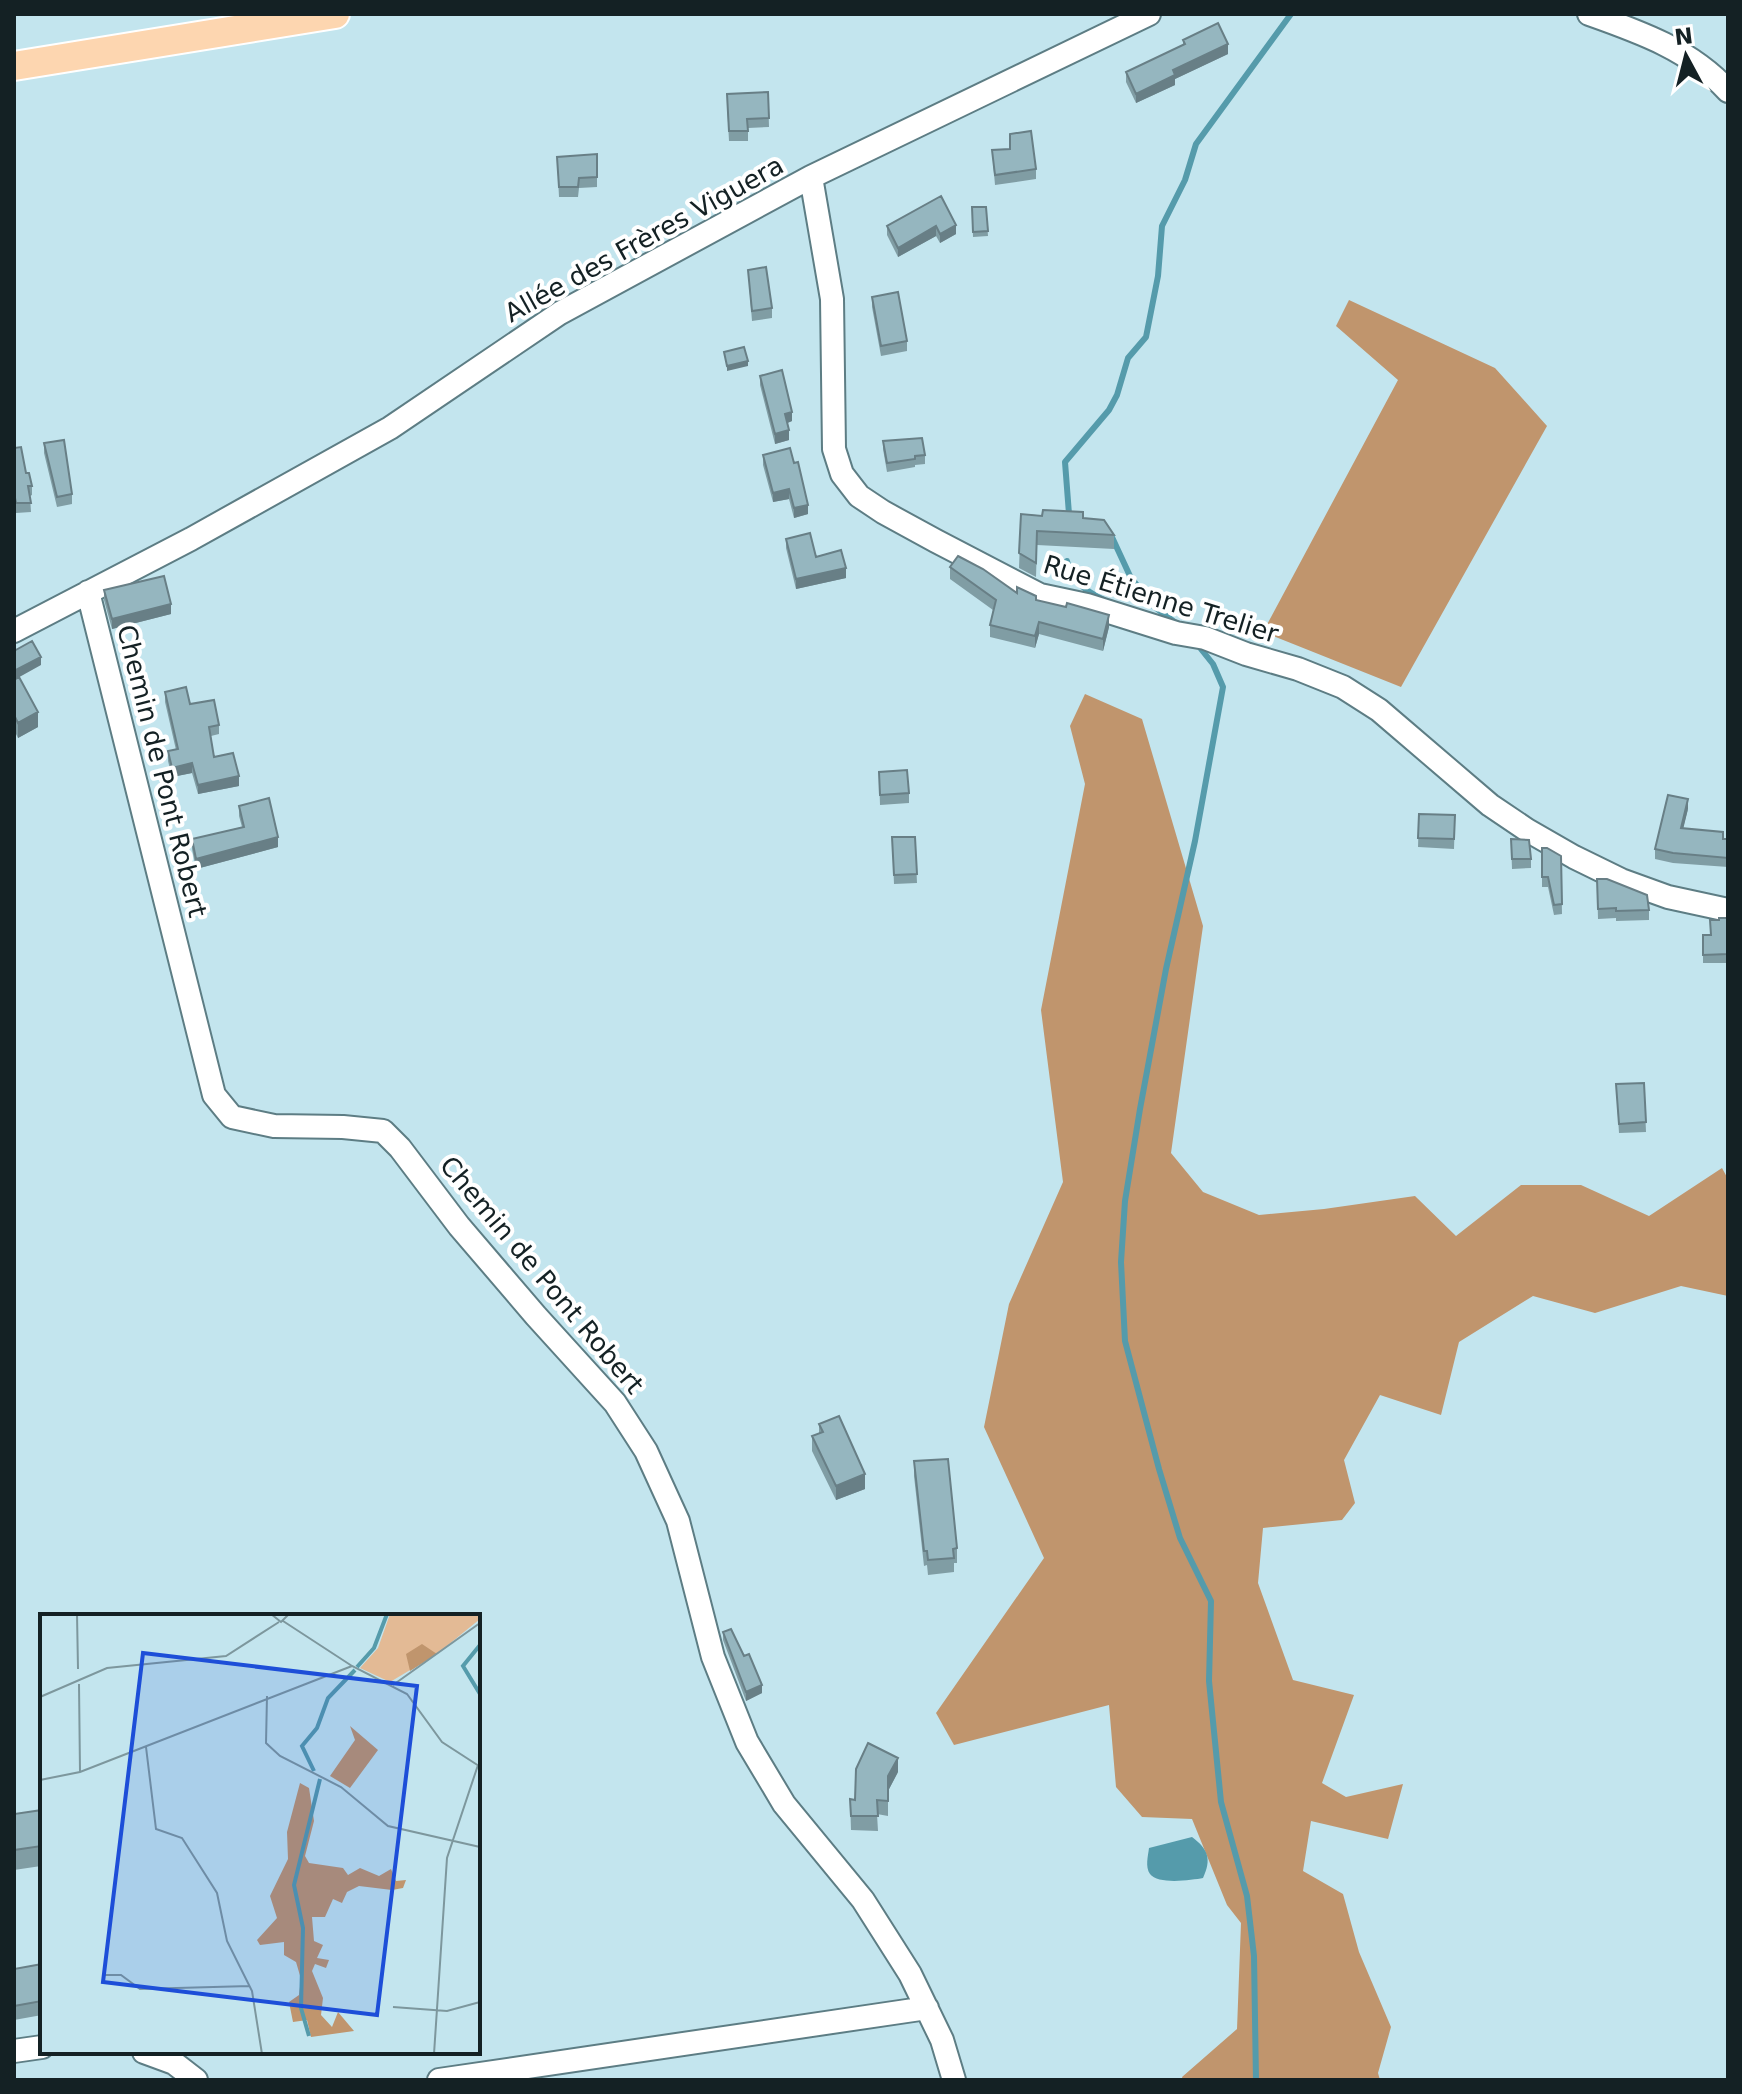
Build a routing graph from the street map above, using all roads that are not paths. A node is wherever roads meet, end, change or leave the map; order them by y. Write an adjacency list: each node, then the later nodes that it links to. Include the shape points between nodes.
1 (335, 14): 4 (main road)
2 (1149, 14): 6 (street, Allée des Frères Viguera)
3 (1589, 14): 5 (street, via 1686,55)
4 (14, 66)
5 (1728, 91)
6 (811, 177): 7 (street, Allée des Frères Viguera, via 560,313 390,428); 9 (street, Rue Étienne Trelier, via 832,299 834,449 842,474 859,496 1040,595 1205,638 1343,687 1527,830 1621,880)
7 (88, 592): 8 (street, Allée des Frères Viguera); 10 (street, Chemin de Pont Robert, via 214,1095 232,1117 274,1126 383,1131 615,1403 646,1451 678,1521 713,1657 747,1742 784,1804 863,1900)
8 (14, 631)
9 (1728, 910)
10 (927, 2008): 15 (street); 16 (street, Chemin de Pont Robert)
11 (40, 2047): 12 (street)
12 (14, 2051)
13 (149, 2054): 14 (street, via 174,2063)
14 (196, 2080)
15 (439, 2080)
16 (954, 2080)

